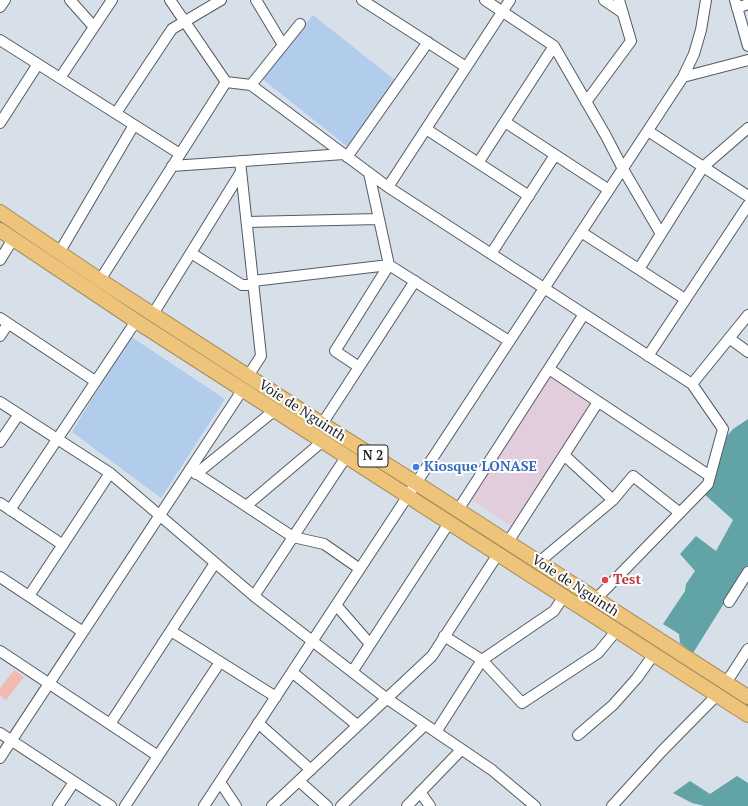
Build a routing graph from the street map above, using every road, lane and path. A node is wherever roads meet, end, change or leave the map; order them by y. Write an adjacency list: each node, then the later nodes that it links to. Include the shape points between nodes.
1 (5, 0): 15 (street)
2 (70, 0): 20 (street)
3 (112, 0): 20 (street)
4 (170, 0): 18 (street)
5 (221, 0): 18 (street)
6 (256, 0): 23 (street)
7 (362, 0): 22 (street)
8 (485, 0): 16 (street)
9 (510, 0): 16 (street)
10 (604, 0): 17 (street)
11 (619, 0): 17 (street)
12 (706, 0): 29 (street, via 694,54)
13 (736, 4): 14 (street); 25 (street)
14 (748, 4)
15 (0, 7)
16 (502, 12): 24 (street); 28 (street)
17 (623, 13): 33 (street, via 631,42)
18 (185, 22): 31 (street); 34 (street, via 172,29)
19 (300, 24): 23 (street)
20 (94, 27): 30 (street)
21 (0, 40): 27 (street)
22 (428, 42): 28 (street); 43 (street)
23 (283, 45): 32 (street)
24 (554, 46): 33 (street); 35 (street)
25 (748, 46)
26 (748, 60): 29 (street)
27 (38, 64): 30 (street); 36 (street)
28 (466, 67): 39 (street)
29 (683, 77): 40 (street)
30 (60, 78): 34 (street)
31 (226, 82): 32 (street); 41 (street)
32 (251, 85): 43 (street)
33 (586, 102): 48 (street)
34 (116, 113): 37 (street)
35 (505, 122): 42 (street); 45 (street)
36 (0, 123)
37 (134, 125): 41 (street); 63 (street)
38 (748, 128): 47 (street)
39 (426, 129): 45 (street); 51 (street)
40 (648, 131): 47 (street); 48 (street)
41 (180, 154): 46 (street)
42 (555, 155): 52 (street); 53 (street)
43 (346, 156): 44 (street); 50 (street)
44 (240, 162): 46 (street); 49 (street)
45 (478, 163): 53 (street)
46 (172, 166): 69 (street)
47 (703, 168): 54 (street); 61 (street)
48 (623, 169): 52 (street); 61 (street)
49 (241, 172): 58 (street); 64 (street)
50 (369, 173): 51 (street); 57 (street)
51 (388, 187): 65 (street)
52 (609, 190): 60 (street)
53 (529, 196): 65 (street)
54 (748, 196)
55 (748, 205): 73 (street)
56 (0, 212): 63 (highway, Voie de Nguinth / N 2)
57 (379, 219): 58 (street); 67 (street)
58 (246, 222): 71 (street)
59 (0, 230): 62 (highway, Voie de Nguinth / N 2)
60 (582, 232): 68 (street); 72 (street)
61 (661, 234): 68 (street)
62 (13, 239): 66 (street); 78 (highway, Voie de Nguinth / N 2)
63 (59, 252): 69 (highway, Voie de Nguinth / N 2)
64 (191, 253): 71 (street, via 242,285); 74 (street)
65 (491, 254): 72 (street)
66 (0, 260)
67 (389, 265): 70 (street); 71 (street); 84 (street, via 335,351)
68 (639, 269): 73 (street)
69 (100, 280): 74 (highway, Voie de Nguinth / N 2)
70 (415, 281): 81 (street); 84 (street)
71 (253, 283): 86 (street, via 261,356)
72 (544, 289): 75 (street); 81 (street)
73 (685, 299): 83 (street)
74 (153, 314): 86 (highway, Voie de Nguinth / N 2)
75 (584, 314): 83 (street); 85 (street)
76 (748, 315): 80 (street)
77 (4, 321): 79 (street); 87 (street)
78 (136, 321): 87 (street); 89 (highway, Voie de Nguinth / N 2)
79 (0, 336)
80 (729, 338): 82 (street); 88 (street)
81 (510, 341): 103 (street)
82 (748, 352)
83 (648, 356): 88 (street)
84 (359, 367): 94 (street)
85 (549, 369): 91 (street); 109 (street)
86 (248, 376): 94 (highway, Voie de Nguinth / N 2)
87 (95, 381): 95 (street)
88 (692, 384): 102 (street, via 723,429)
89 (242, 389): 92 (highway, Voie de Nguinth / N 2); 100 (street)
90 (0, 402): 93 (street)
91 (598, 402): 98 (street); 102 (street)
92 (274, 410): 96 (highway, Voie de Nguinth / N 2); 100 (street)
93 (19, 414): 95 (street); 97 (street)
94 (322, 424): 103 (highway, Voie de Nguinth / N 2)
95 (56, 439): 101 (street); 108 (street)
96 (323, 441): 99 (highway, Voie de Nguinth / N 2); 107 (street)
97 (0, 442)
98 (564, 455): 105 (street); 114 (street)
99 (346, 457): 104 (highway, Voie de Nguinth / N 2); 113 (street)
100 (193, 472): 107 (street); 111 (street)
101 (110, 474): 111 (street); 115 (street)
102 (710, 476): 110 (street, via 708,484)
103 (416, 483): 104 (street); 109 (highway, Voie de Nguinth / N 2)
104 (408, 496): 112 (highway, Voie de Nguinth / N 2); 119 (street)
105 (613, 500): 110 (street, via 633,476); 117 (street)
106 (0, 503): 108 (street)
107 (246, 506): 113 (street)
108 (10, 510): 115 (street)
109 (458, 510): 114 (highway, Voie de Nguinth / N 2)
110 (680, 513): 125 (street)
111 (159, 516): 118 (street); 130 (street)
112 (449, 522): 116 (highway, Voie de Nguinth / N 2); 133 (street)
113 (293, 537): 119 (street, via 324,544); 123 (street)
114 (508, 542): 117 (highway, Voie de Nguinth / N 2)
115 (63, 545): 122 (street)
116 (498, 554): 124 (highway, Voie de Nguinth / N 2); 131 (street)
117 (539, 562): 125 (highway, Voie de Nguinth / N 2)
118 (215, 563): 123 (street); 129 (street)
119 (360, 569): 127 (street)
120 (748, 572): 126 (street)
121 (0, 577): 122 (street)
122 (29, 596): 130 (street)
123 (254, 596): 132 (street)
124 (564, 596): 128 (highway, Voie de Nguinth / N 2); 137 (street, via 554,611)
125 (596, 599): 141 (highway, Voie de Nguinth / N 2)
126 (729, 602)
127 (336, 606): 132 (street); 133 (street)
128 (617, 630): 136 (highway, Voie de Nguinth / N 2); 137 (street, via 598,653 522,703)
129 (171, 631): 138 (street); 149 (street)
130 (83, 632): 142 (street)
131 (444, 636): 137 (street); 145 (street, via 432,656)
132 (312, 641): 139 (street); 140 (street)
133 (370, 644): 140 (street)
134 (748, 649): 141 (street)
135 (0, 652): 142 (street)
136 (654, 654): 143 (highway, Voie de Nguinth / N 2); 154 (street, via 638,678 613,705)
137 (482, 660): 152 (street)
138 (220, 662): 144 (street); 157 (street)
139 (292, 672): 144 (street); 150 (street)
140 (352, 672): 145 (street)
141 (726, 683): 146 (highway, Voie de Nguinth / N 2)
142 (49, 684): 149 (street); 155 (street)
143 (717, 695): 147 (highway, Voie de Nguinth / N 2); 175 (street)
144 (276, 697): 148 (street)
145 (386, 698): 150 (street); 151 (street)
146 (748, 698)
147 (748, 714)
148 (258, 723): 159 (street); 162 (street)
149 (110, 724): 157 (street)
150 (357, 725): 159 (street)
151 (425, 725): 152 (street); 171 (street)
152 (436, 732): 156 (street)
153 (0, 733): 155 (street)
154 (578, 735)
155 (11, 741): 158 (street); 161 (street)
156 (461, 750): 163 (street); 174 (street, via 492,770)
157 (158, 756): 167 (street)
158 (0, 758)
159 (311, 770): 160 (street)
160 (299, 781): 164 (street); 170 (street)
161 (74, 782): 165 (street); 166 (street)
162 (220, 782): 168 (street); 169 (street)
163 (420, 792): 172 (street); 173 (street)
164 (324, 805)
165 (58, 806)
166 (111, 806)
167 (125, 806)
168 (204, 806)
169 (236, 806)
170 (272, 806)
171 (341, 806)
172 (407, 806)
173 (430, 806)
174 (535, 806)
175 (612, 806)

